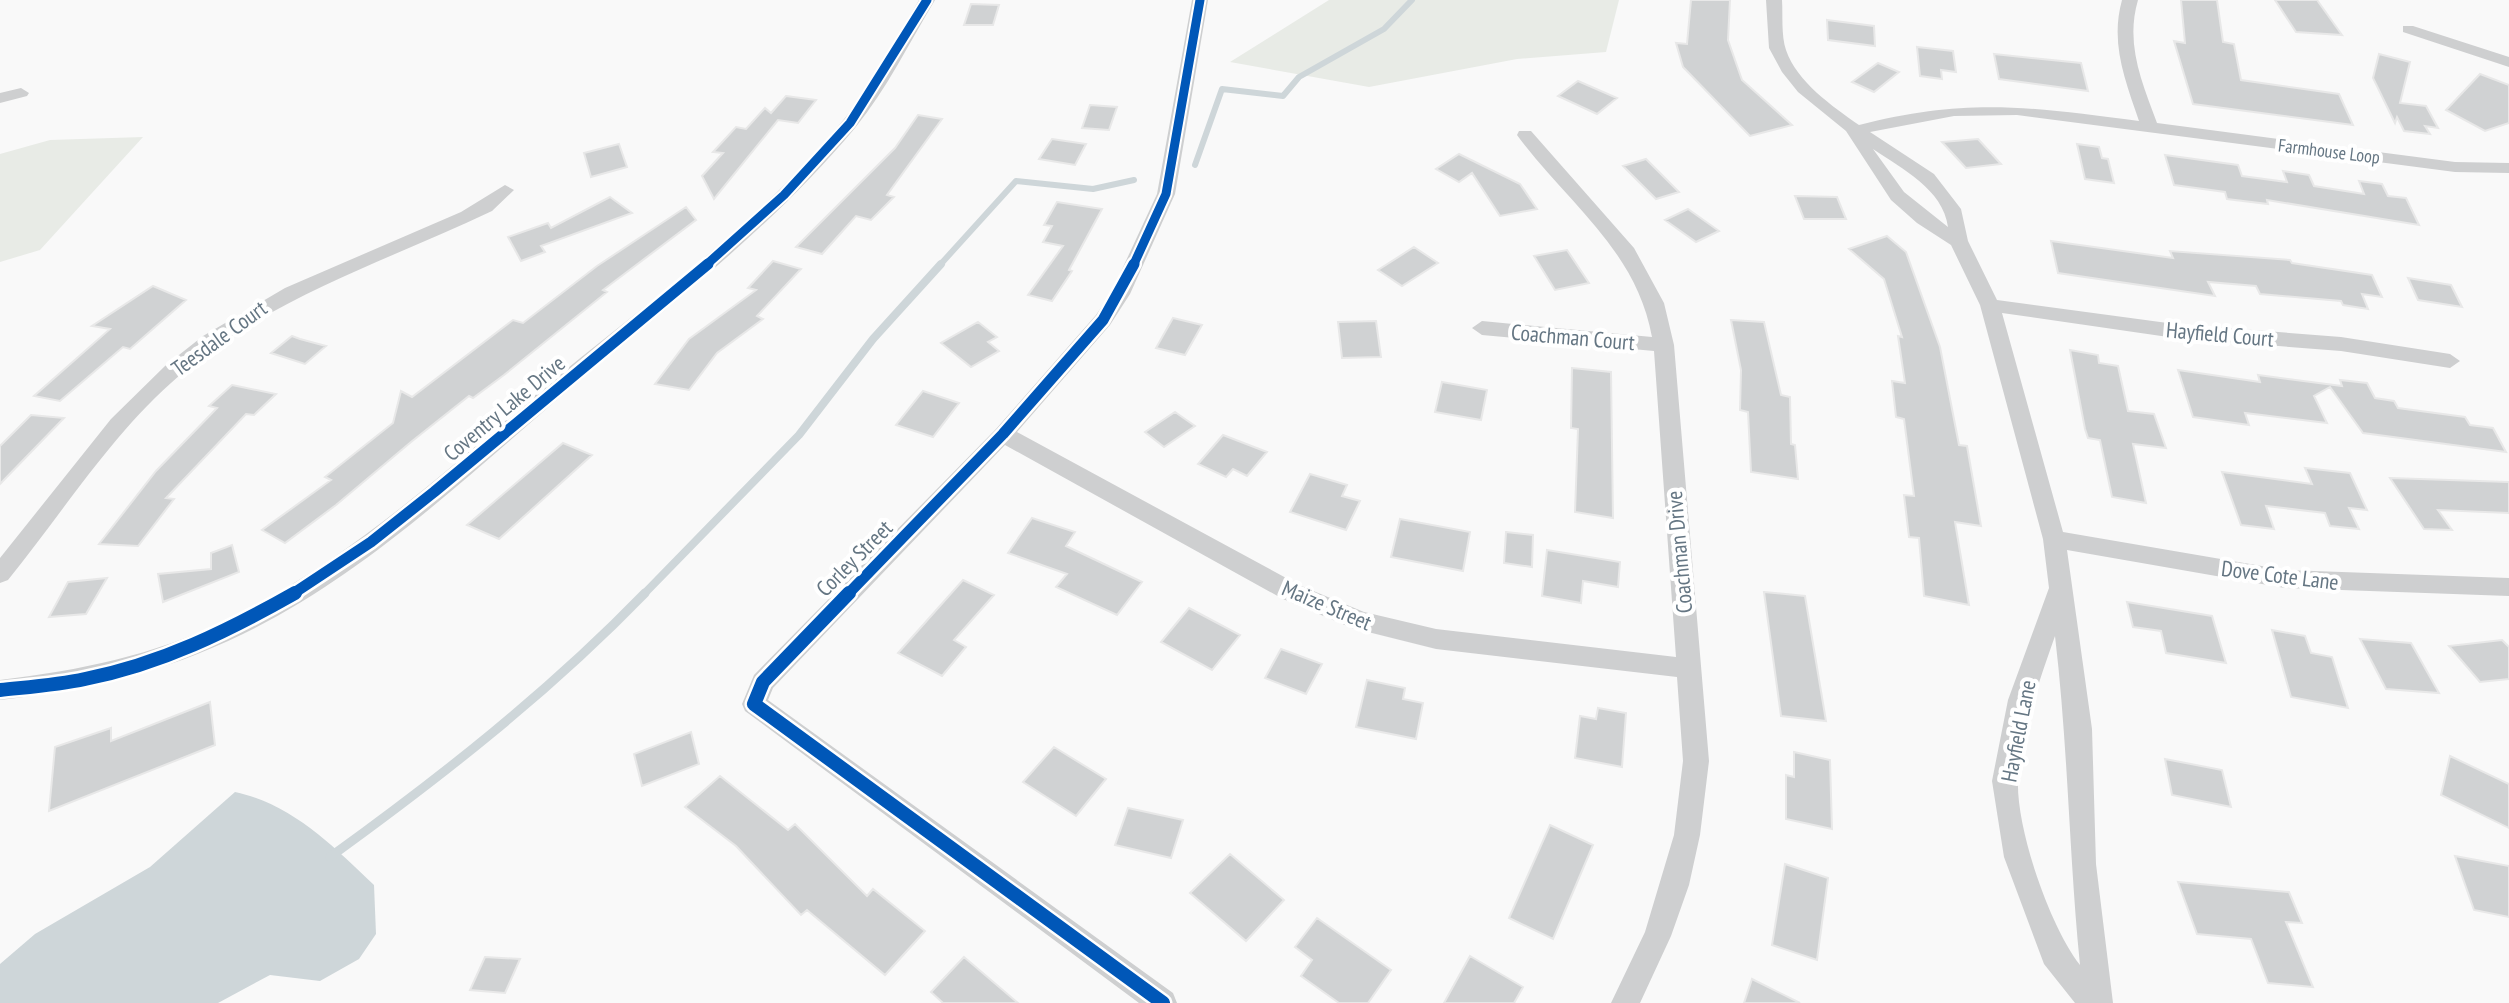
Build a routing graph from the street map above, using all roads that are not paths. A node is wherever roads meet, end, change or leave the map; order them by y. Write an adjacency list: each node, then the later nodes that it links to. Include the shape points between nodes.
1 (927, 0): 25 (street, Coventry Lake Drive, via 852,119 786,194 356,556 227,632 169,657 79,682)
2 (1200, 0): 19 (street, Corley Street, via 1180,127 1157,218 1103,320)
3 (1774, 0): 10 (street, Hayfield Lane, via 1777,48 1788,69)
4 (2130, 0): 9 (street, via 2124,49)
5 (2408, 29): 6 (street)
6 (2509, 62)
7 (21, 93): 8 (street)
8 (0, 98)
9 (2150, 128): 10 (street, Farmhouse Loop, via 1965,108 1924,112); 12 (street, Farmhouse Loop, via 2455,167)
10 (1854, 131): 14 (street, Hayfield Lane, via 1885,185 1921,220); 14 (street, Hayfield Lane, via 1928,178 1955,213)
11 (1525, 135): 17 (street, Coachman Drive, via 1641,273 1654,300)
12 (2509, 168)
13 (505, 190): 21 (street, Teesdale Court, via 467,216 280,295 186,360 107,438)
14 (1959, 241): 15 (street, Hayfield Lane)
15 (1990, 305): 18 (street, Hayfield Court); 20 (street, Hayfield Lane)
16 (1482, 328): 17 (street, Coachman Court)
17 (1664, 345): 24 (street, Coachman Drive)
18 (2450, 361)
19 (1003, 434): 24 (street, Maize Street, via 1291,592 1360,621 1436,639); 26 (street, Corley Street, via 789,652 763,682 754,704)
20 (2054, 539): 22 (street, Hayfield Lane); 23 (street, Dove Cote Lane, via 2285,579)
21 (0, 574)
22 (2061, 586): 28 (street, Hayfield Lane, via 2079,729 2083,864); 28 (street, Hayfield Lane, via 2020,700 2005,781 2017,857 2054,954)
23 (2509, 587)
24 (1687, 668): 27 (street, Coachman Drive, via 1696,761 1687,835 1657,936)
25 (0, 690)
26 (1163, 1003)
27 (1625, 1003)
28 (2096, 1003)

